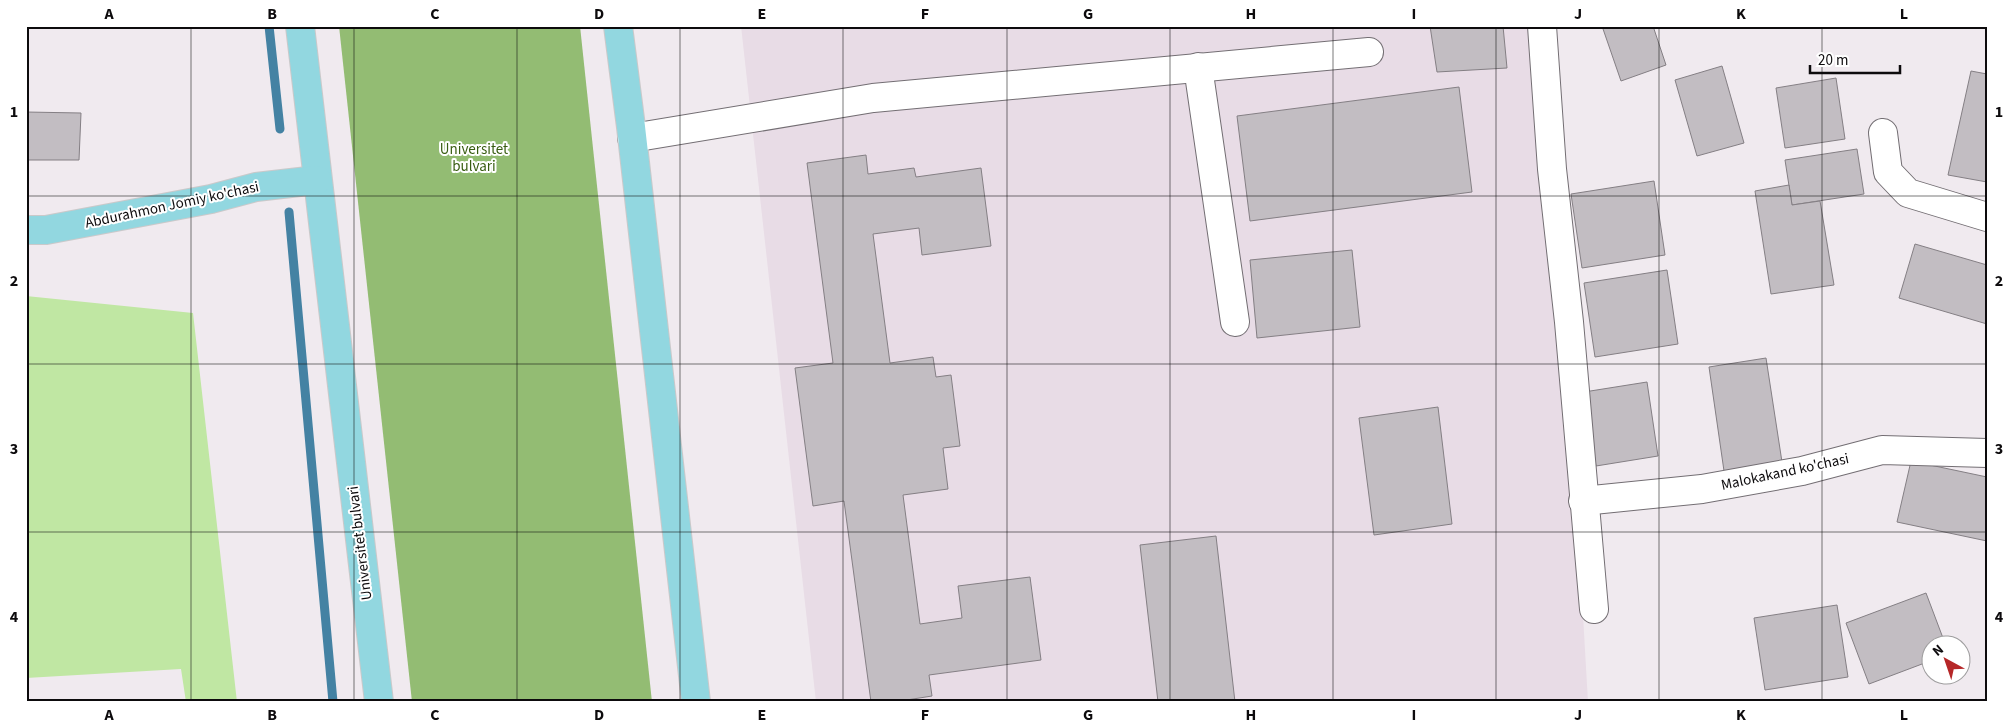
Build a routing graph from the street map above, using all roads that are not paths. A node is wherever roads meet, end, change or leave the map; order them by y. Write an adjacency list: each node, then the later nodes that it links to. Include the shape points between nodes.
1 (300, 26): 8 (main road, Universitet bulvari)
2 (618, 26): 7 (main road)
3 (1542, 26): 13 (street)
4 (1369, 52): 5 (street)
5 (1198, 67): 7 (street, via 873,98); 11 (street)
6 (1883, 133): 9 (street, via 1888,172 1908,193)
7 (632, 138): 16 (main road)
8 (317, 180): 10 (main road, Abdurahmon Jomiy ko'chasi, via 256,187 211,199 46,230); 15 (main road, Universitet bulvari)
9 (1987, 217)
10 (26, 230)
11 (1234, 322)
12 (1987, 453): 13 (street, Malokakand ko'chasi, via 1882,450 1802,471 1702,489)
13 (1583, 501): 14 (street)
14 (1594, 609)
15 (379, 702)
16 (696, 702)

